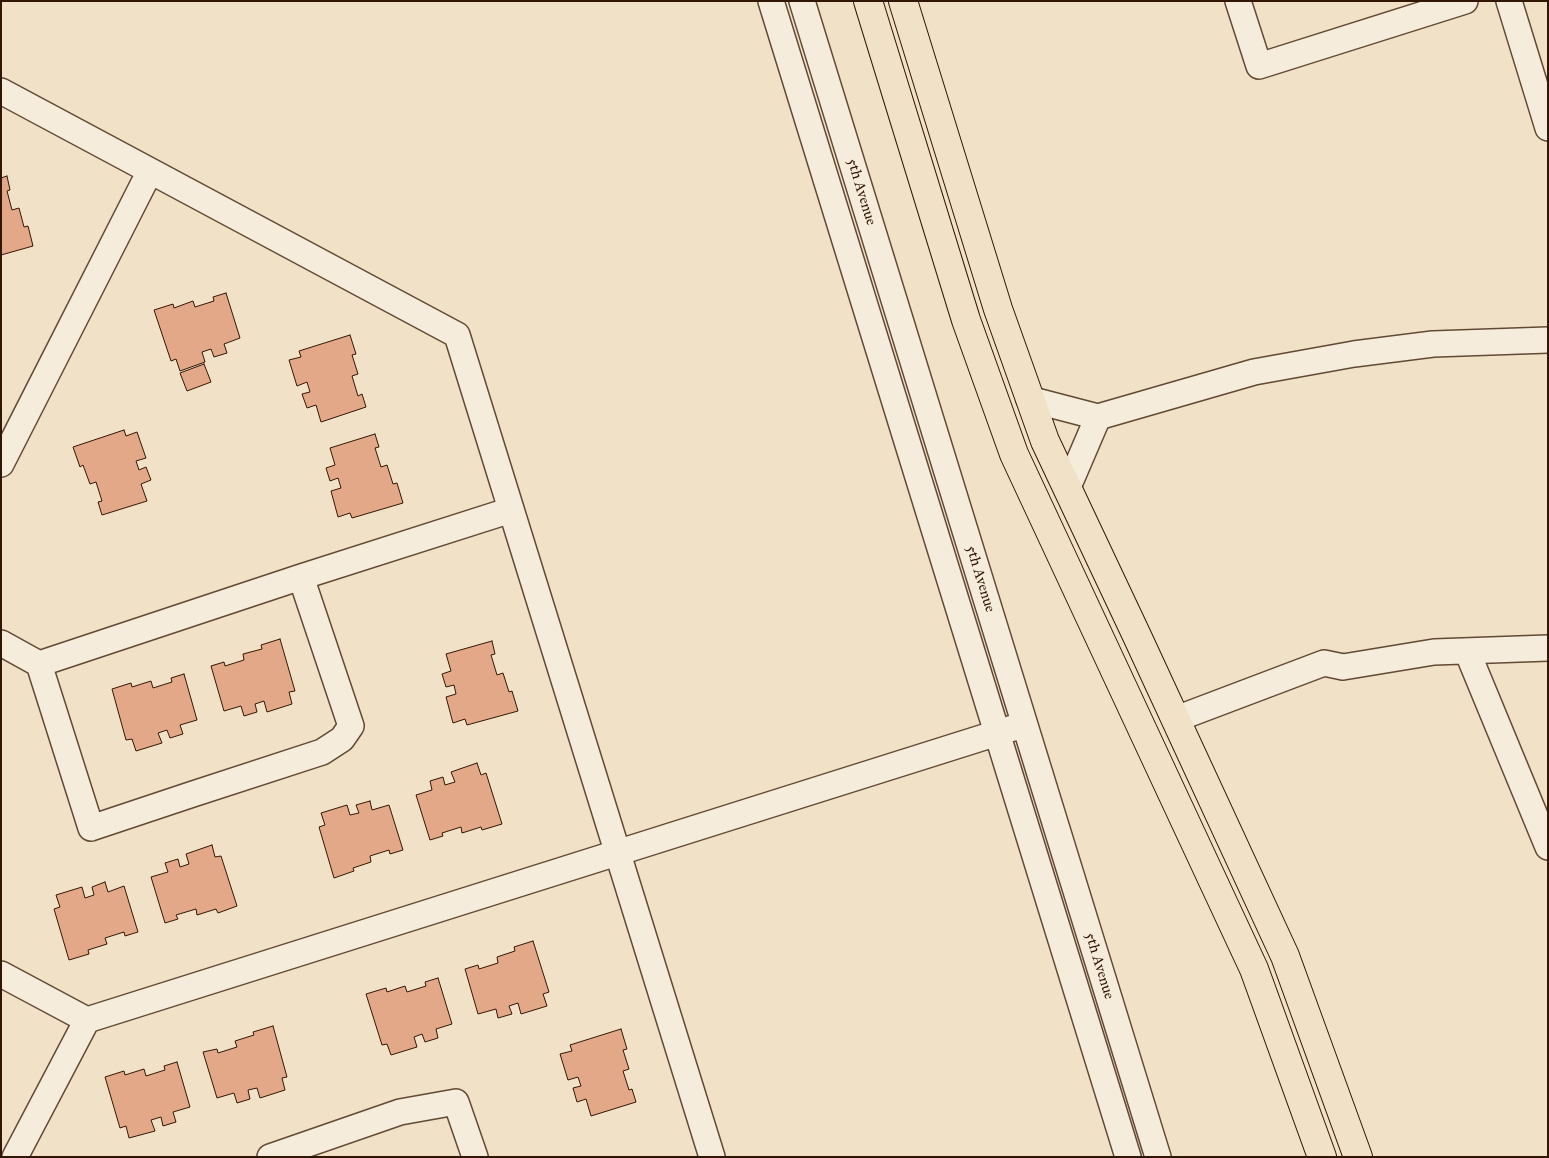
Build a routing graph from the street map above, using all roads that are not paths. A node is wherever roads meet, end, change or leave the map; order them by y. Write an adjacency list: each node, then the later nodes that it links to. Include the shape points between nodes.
1 (771, 1): 24 (street, 5th Avenue)
2 (802, 1): 23 (street, 5th Avenue)
3 (868, 1): 35 (main road, via 966,320 1014,454 1254,969)
4 (903, 1): 12 (main road)
5 (1238, 1): 6 (street, via 1259,66)
6 (1466, 1)
7 (1509, 1): 9 (street)
8 (1, 91): 10 (street)
9 (1548, 128)
10 (150, 171): 14 (street); 16 (street, via 457,335)
11 (1548, 340): 13 (street, via 1433,344 1354,354 1254,372)
12 (1029, 399): 13 (street); 15 (main road)
13 (1098, 417): 15 (street)
14 (1, 464)
15 (1068, 487): 22 (main road)
16 (511, 510): 17 (street); 26 (street)
17 (301, 577): 21 (street); 21 (street, via 351,726 342,739 322,752 91,828)
18 (1, 643): 21 (street)
19 (1548, 648): 20 (street)
20 (1467, 651): 22 (street, via 1434,652 1343,667 1324,663); 25 (street)
21 (39, 664)
22 (1176, 719): 36 (main road, via 1285,956)
23 (1025, 724): 24 (street); 34 (street, 5th Avenue)
24 (997, 734): 26 (street); 33 (street, 5th Avenue)
25 (1548, 847)
26 (617, 853): 28 (street); 32 (street)
27 (1, 974): 28 (street)
28 (87, 1020): 29 (street)
29 (15, 1157)
30 (270, 1157): 31 (street, via 400,1112 456,1102)
31 (475, 1157)
32 (712, 1157)
33 (1128, 1157)
34 (1158, 1157)
35 (1322, 1157)
36 (1358, 1157)

